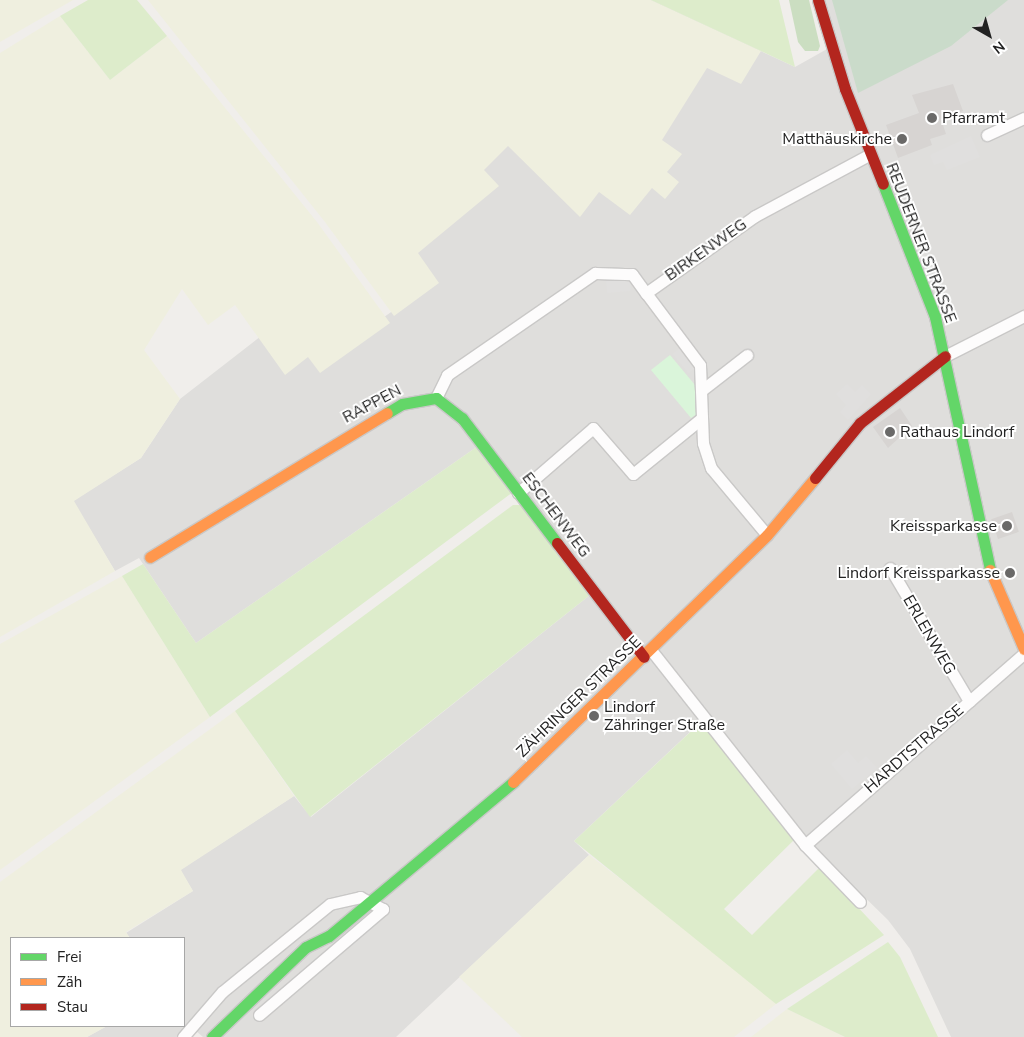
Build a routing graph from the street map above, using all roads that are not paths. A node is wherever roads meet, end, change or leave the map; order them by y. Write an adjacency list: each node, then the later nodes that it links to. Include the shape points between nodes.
1 (818, 0): 4 (street, REUDERNER STRASSE)
2 (1024, 118): 3 (street)
3 (987, 135)
4 (869, 155): 5 (street, BIRKENWEG, via 755,216); 8 (street, REUDERNER STRASSE, via 935,317)
5 (646, 293): 9 (street, via 700,365); 10 (street, via 632,274 595,273 447,375)
6 (1024, 316): 8 (street)
7 (748, 355): 9 (street)
8 (945, 356): 13 (street, ZÄHRINGER STRASSE, via 860,423); 16 (street, REUDERNER STRASSE, via 976,519 994,584)
9 (702, 390): 11 (street)
10 (436, 398): 12 (street, ESCHENWEG, via 462,418); 14 (street, RAPPEN, via 402,404)
11 (702, 418): 12 (street, via 633,474 593,428); 13 (street, via 703,443 711,468)
12 (518, 493): 17 (street, ESCHENWEG)
13 (767, 535): 17 (street, ZÄHRINGER STRASSE)
14 (150, 557)
15 (890, 568): 19 (street, ERLENWEG)
16 (1024, 649)
17 (648, 653): 20 (street); 21 (street, ZÄHRINGER STRASSE, via 491,802)
18 (1024, 653): 19 (street, HARDTSTRASSE)
19 (968, 701): 20 (street, HARDTSTRASSE)
20 (805, 845): 22 (street)
21 (372, 900): 23 (street, via 383,909); 24 (street, via 345,898 313,915 222,992); 25 (street, ZÄHRINGER STRASSE, via 273,975)
22 (860, 902)
23 (259, 1015)
24 (183, 1037)
25 (212, 1037)

